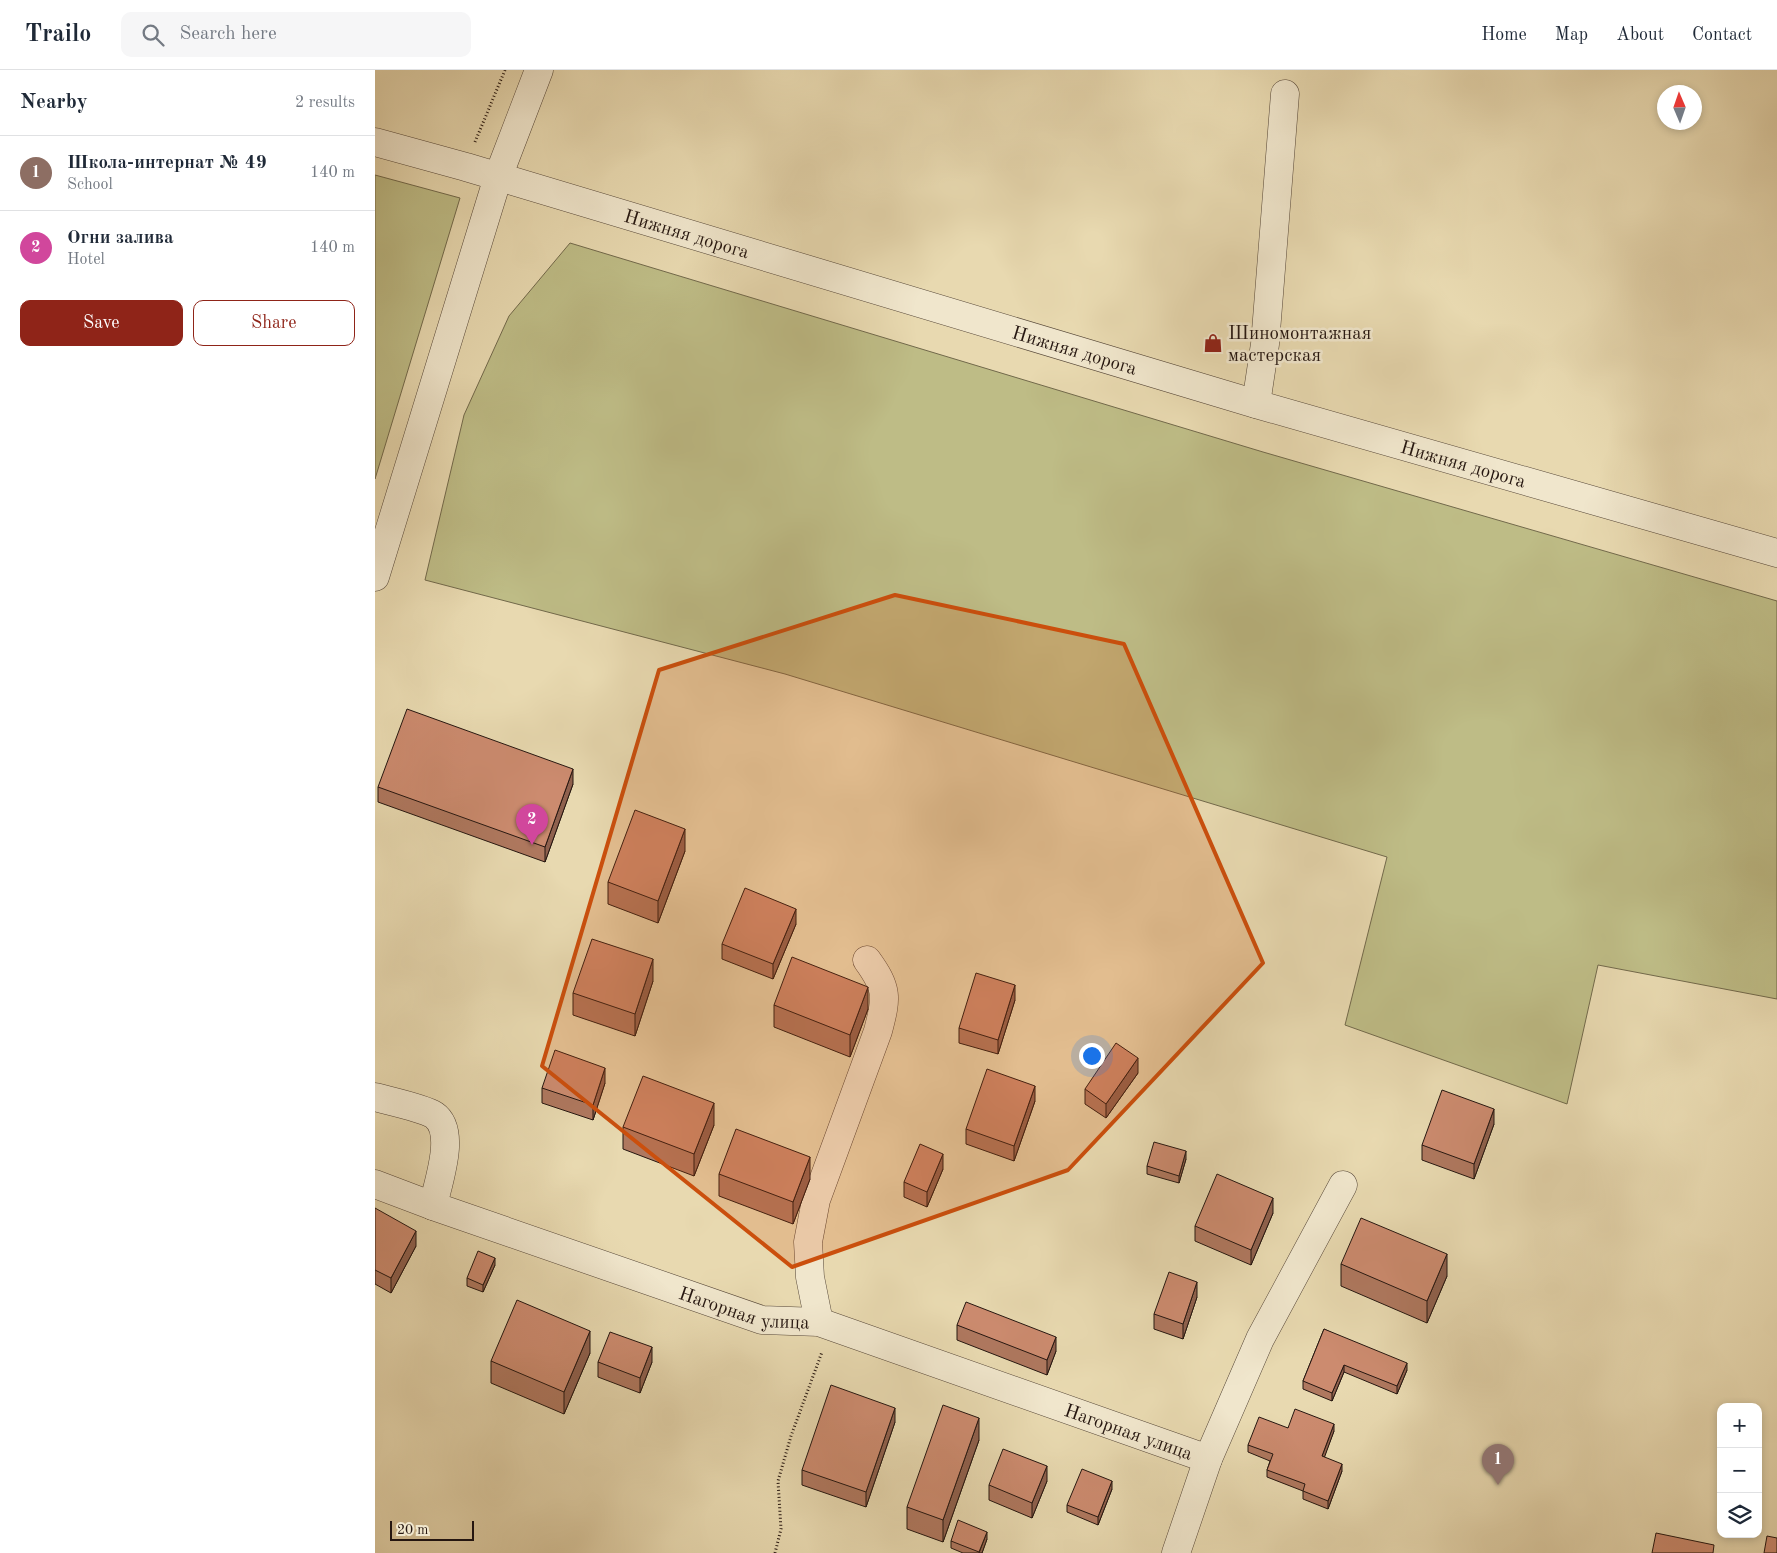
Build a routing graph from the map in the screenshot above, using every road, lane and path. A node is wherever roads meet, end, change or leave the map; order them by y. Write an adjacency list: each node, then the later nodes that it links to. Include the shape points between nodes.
1 (505, 70): 5 (path)
2 (539, 70): 6 (street)
3 (1285, 94): 7 (street, via 1265,344)
4 (375, 142): 6 (street, Нижняя дорога)
5 (473, 146)
6 (498, 177): 7 (street, Нижняя дорога); 9 (street)
7 (1256, 404): 8 (street, Нижняя дорога)
8 (1777, 553)
9 (375, 576)
10 (867, 960): 15 (street, via 882,981 885,1004 815,1200 808,1242 810,1277)
11 (375, 1097): 14 (street, via 433,1114 444,1124 447,1138)
12 (375, 1184): 14 (street, Нагорная улица)
13 (1343, 1185): 16 (street, via 1260,1339)
14 (433, 1206): 15 (street, Нагорная улица, via 762,1320)
15 (826, 1324): 16 (street, Нагорная улица); 17 (path, via 778,1481 781,1529)
16 (1208, 1459): 18 (street)
17 (775, 1553)
18 (1176, 1553)

